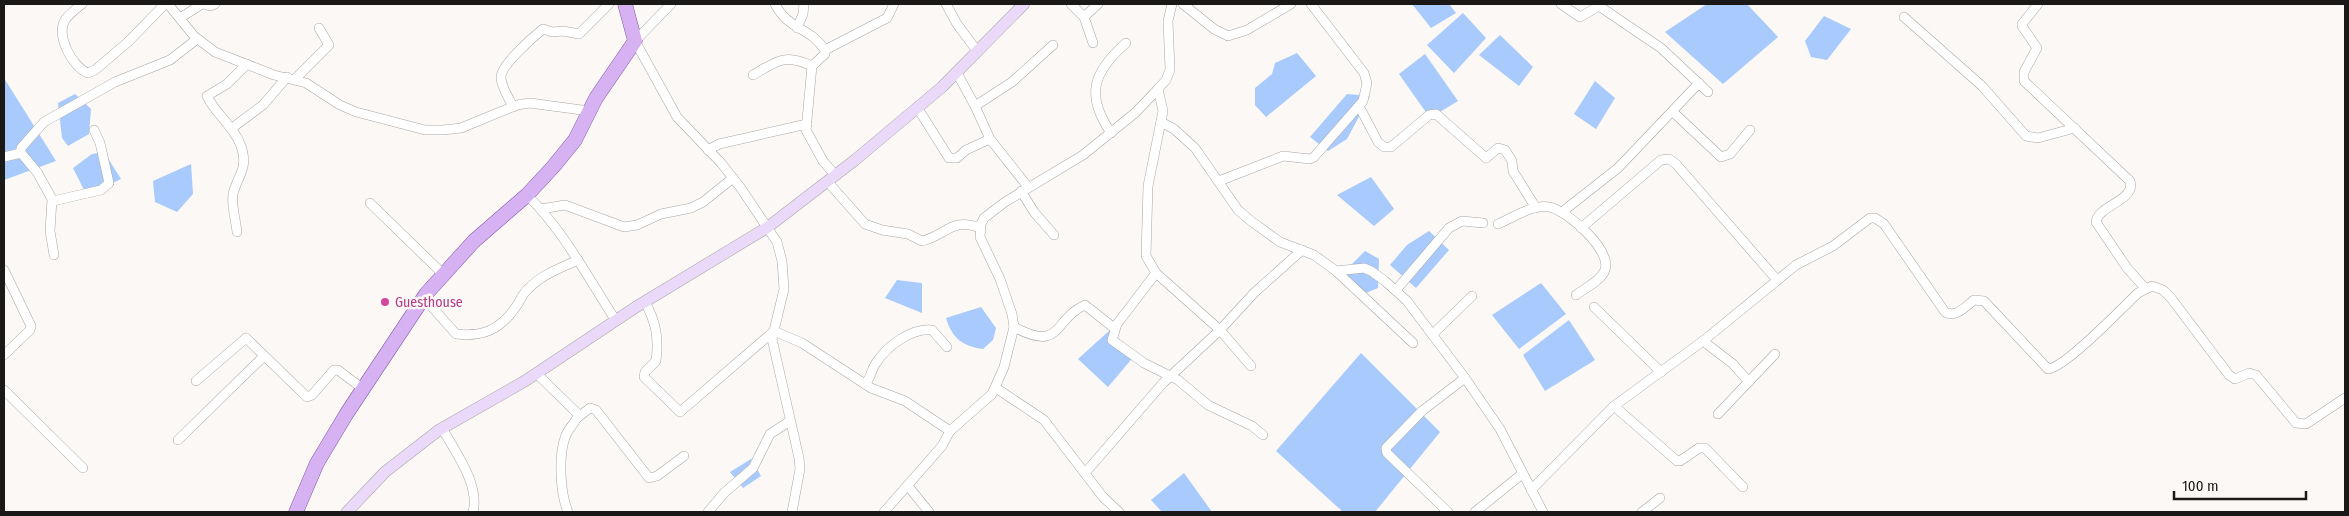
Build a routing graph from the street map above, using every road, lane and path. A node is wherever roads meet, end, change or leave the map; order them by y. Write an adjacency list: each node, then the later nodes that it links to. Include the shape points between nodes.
1 (82, 4): 2 (street, via 66,18 64,42 75,61 88,73 128,42)
2 (166, 4): 23 (street)
3 (203, 4): 4 (street); 23 (street)
4 (215, 4)
5 (609, 4): 43 (street, via 579,34 543,29 504,68 501,79)
6 (625, 4): 27 (main road)
7 (671, 4): 27 (street)
8 (775, 4): 25 (street, via 789,24)
9 (804, 4): 25 (street)
10 (894, 4): 31 (street, via 886,18)
11 (946, 4): 32 (street)
12 (1024, 4): 32 (street)
13 (1071, 4): 21 (street)
14 (1098, 4): 21 (street)
15 (1172, 4): 39 (street, via 1168,21 1170,70)
16 (1183, 4): 17 (street, via 1228,36 1247,30)
17 (1291, 4)
18 (1312, 4): 42 (street, via 1364,72 1366,92)
19 (1561, 4): 38 (street, via 1580,17 1598,6 1661,48)
20 (2038, 4): 50 (street, via 2022,24 2037,48 2023,77)
21 (1084, 17): 28 (street)
22 (1904, 17): 50 (street, via 1982,86 2026,136 2038,138)
23 (180, 18): 26 (street)
24 (319, 28): 37 (street, via 329,45)
25 (797, 28): 31 (street, via 810,33)
26 (197, 39): 33 (street, via 215,52); 56 (street, via 170,60 109,85 44,122 21,148)
27 (635, 41): 45 (main road); 55 (street, via 677,118)
28 (1093, 43)
29 (1126, 43): 53 (street, via 1105,64 1098,81 1096,103)
30 (1053, 45): 41 (street, via 1012,82)
31 (825, 50): 34 (street, via 825,54)
32 (977, 51): 35 (street)
33 (247, 64): 37 (street); 49 (street, via 227,84 207,96)
34 (812, 66): 36 (street, via 788,58 774,62); 48 (street)
35 (957, 73): 41 (street); 44 (street)
36 (753, 75)
37 (291, 78): 43 (street, via 340,105 425,130 461,128); 49 (street, via 252,116)
38 (1699, 83): 40 (street); 46 (street)
39 (1158, 89): 47 (street, via 1162,100); 53 (street)
40 (1708, 92)
41 (975, 106): 54 (street)
42 (1360, 106): 60 (street, via 1314,157 1283,156); 65 (street, via 1378,142 1384,147 1391,147 1429,115 1436,114 1486,158 1498,148 1504,150)
43 (513, 107): 45 (street, via 530,103)
44 (917, 107): 54 (street, via 949,158 957,158); 59 (street)
45 (589, 111): 62 (main road, via 575,140)
46 (1673, 112): 52 (street, via 1721,157 1730,154); 67 (street, via 1618,168)
47 (1161, 122): 60 (street, via 1195,148); 80 (street, via 1148,186 1145,247)
48 (807, 124): 55 (street, via 719,144); 59 (street, via 807,134)
49 (232, 128): 73 (street, via 244,160 242,176 233,193)
50 (2075, 128): 83 (street, via 2130,181 2129,192 2098,215 2096,222 2127,268)
51 (94, 130): 63 (street, via 109,184 101,190)
52 (1750, 130)
53 (1111, 133): 61 (street, via 1083,155)
54 (990, 139): 61 (street)
55 (708, 150): 58 (street)
56 (21, 153): 57 (street); 63 (street, via 37,172)
57 (4, 157)
58 (733, 178): 66 (street, via 691,208 661,214 637,225 616,224 565,205); 70 (street)
59 (831, 178): 70 (street); 71 (street, via 859,218 872,227 908,234 922,241 954,225 969,224)
60 (1219, 181): 75 (street, via 1238,210 1251,221 1280,242)
61 (1025, 189): 71 (street, via 994,209 984,218); 74 (street, via 1034,212)
62 (526, 195): 66 (street); 81 (main road, via 474,242)
63 (53, 201): 76 (street, via 50,231)
64 (370, 203): 81 (street)
65 (1536, 208): 67 (street, via 1549,207); 69 (street)
66 (541, 209): 77 (street)
67 (1562, 212): 72 (street)
68 (1483, 223): 84 (street, via 1462,221 1449,228)
69 (1498, 224)
70 (768, 227): 88 (street); 94 (street, via 777,242 784,276)
71 (980, 228): 91 (street, via 980,237 1008,300)
72 (1581, 228): 82 (street, via 1661,160 1669,159); 85 (street, via 1604,255 1606,263 1598,280)
73 (237, 232)
74 (1054, 235)
75 (1302, 250): 79 (street); 93 (street, via 1243,304)
76 (54, 255)
77 (578, 260): 87 (street, via 535,282 495,330 456,334); 90 (street)
78 (4, 270): 100 (street, via 31,326)
79 (1336, 270): 84 (street, via 1364,268); 97 (street)
80 (1156, 274): 92 (street); 93 (street)
81 (444, 275): 87 (main road)
82 (1777, 280): 83 (street, via 1806,259 1848,236 1866,220 1875,218 1884,224 1945,312 1956,314 1974,300 1984,301 2048,369 2069,357); 96 (street)
83 (2145, 288): 113 (street, via 2152,286 2163,290 2229,375 2235,379 2249,373 2256,375 2296,423 2306,424)
84 (1396, 290): 95 (street)
85 (1576, 295)
86 (1472, 296): 95 (street)
87 (424, 298): 111 (main road)
88 (645, 302): 90 (street); 94 (street, via 657,326 658,339 656,361 644,377 680,412)
89 (1594, 307): 103 (street)
90 (616, 321): 104 (street)
91 (1014, 327): 92 (street, via 1033,336 1053,334 1085,305); 110 (street)
92 (1114, 328): 105 (street, via 1114,342 1144,363)
93 (1220, 330): 102 (street); 105 (street)
94 (774, 331): 109 (street, via 802,343); 117 (street, via 772,339)
95 (1433, 334): 106 (street)
96 (1703, 341): 103 (street); 108 (street, via 1734,364)
97 (1413, 343)
98 (947, 347): 109 (street, via 932,330 907,336 876,362)
99 (1775, 354): 108 (street)
100 (4, 355)
101 (264, 356): 107 (street, via 249,340 243,339); 111 (street, via 307,397 334,370); 121 (street)
102 (1251, 366)
103 (1662, 372): 114 (street)
104 (537, 374): 116 (street, via 578,414); 118 (street)
105 (1172, 375): 120 (street, via 1208,405 1252,426); 124 (street)
106 (1466, 378): 125 (street, via 1506,440); 139 (street, via 1422,411 1386,448 1387,453)
107 (196, 381)
108 (1749, 382): 115 (street)
109 (865, 384): 119 (street, via 904,401)
110 (996, 388): 119 (street, via 983,404); 124 (street, via 1044,420)
111 (363, 389): 130 (main road, via 317,463)
112 (4, 390): 123 (street)
113 (2345, 398)
114 (1614, 406): 127 (street, via 1677,461 1699,448 1705,448); 128 (street)
115 (1718, 414)
116 (577, 418): 122 (street, via 590,408 596,410 649,478 657,476); 133 (street, via 567,432 562,452 562,495)
117 (790, 421): 134 (street, via 770,434 753,468 728,488); 135 (street, via 800,469)
118 (442, 428): 131 (street, via 385,472); 132 (street, via 466,472 473,494)
119 (950, 431): 126 (street, via 942,446)
120 (1263, 435)
121 (178, 440)
122 (684, 456)
123 (83, 468)
124 (1085, 473): 138 (street)
125 (1522, 474): 128 (street); 140 (street)
126 (908, 486): 136 (street); 137 (street)
127 (1743, 487)
128 (1531, 490): 141 (street)
129 (1660, 498): 142 (street)
130 (296, 512)
131 (346, 512)
132 (472, 512)
133 (568, 512)
134 (708, 512)
135 (792, 512)
136 (884, 512)
137 (929, 512)
138 (1119, 512)
139 (1448, 512)
140 (1475, 512)
141 (1543, 512)
142 (1642, 512)

